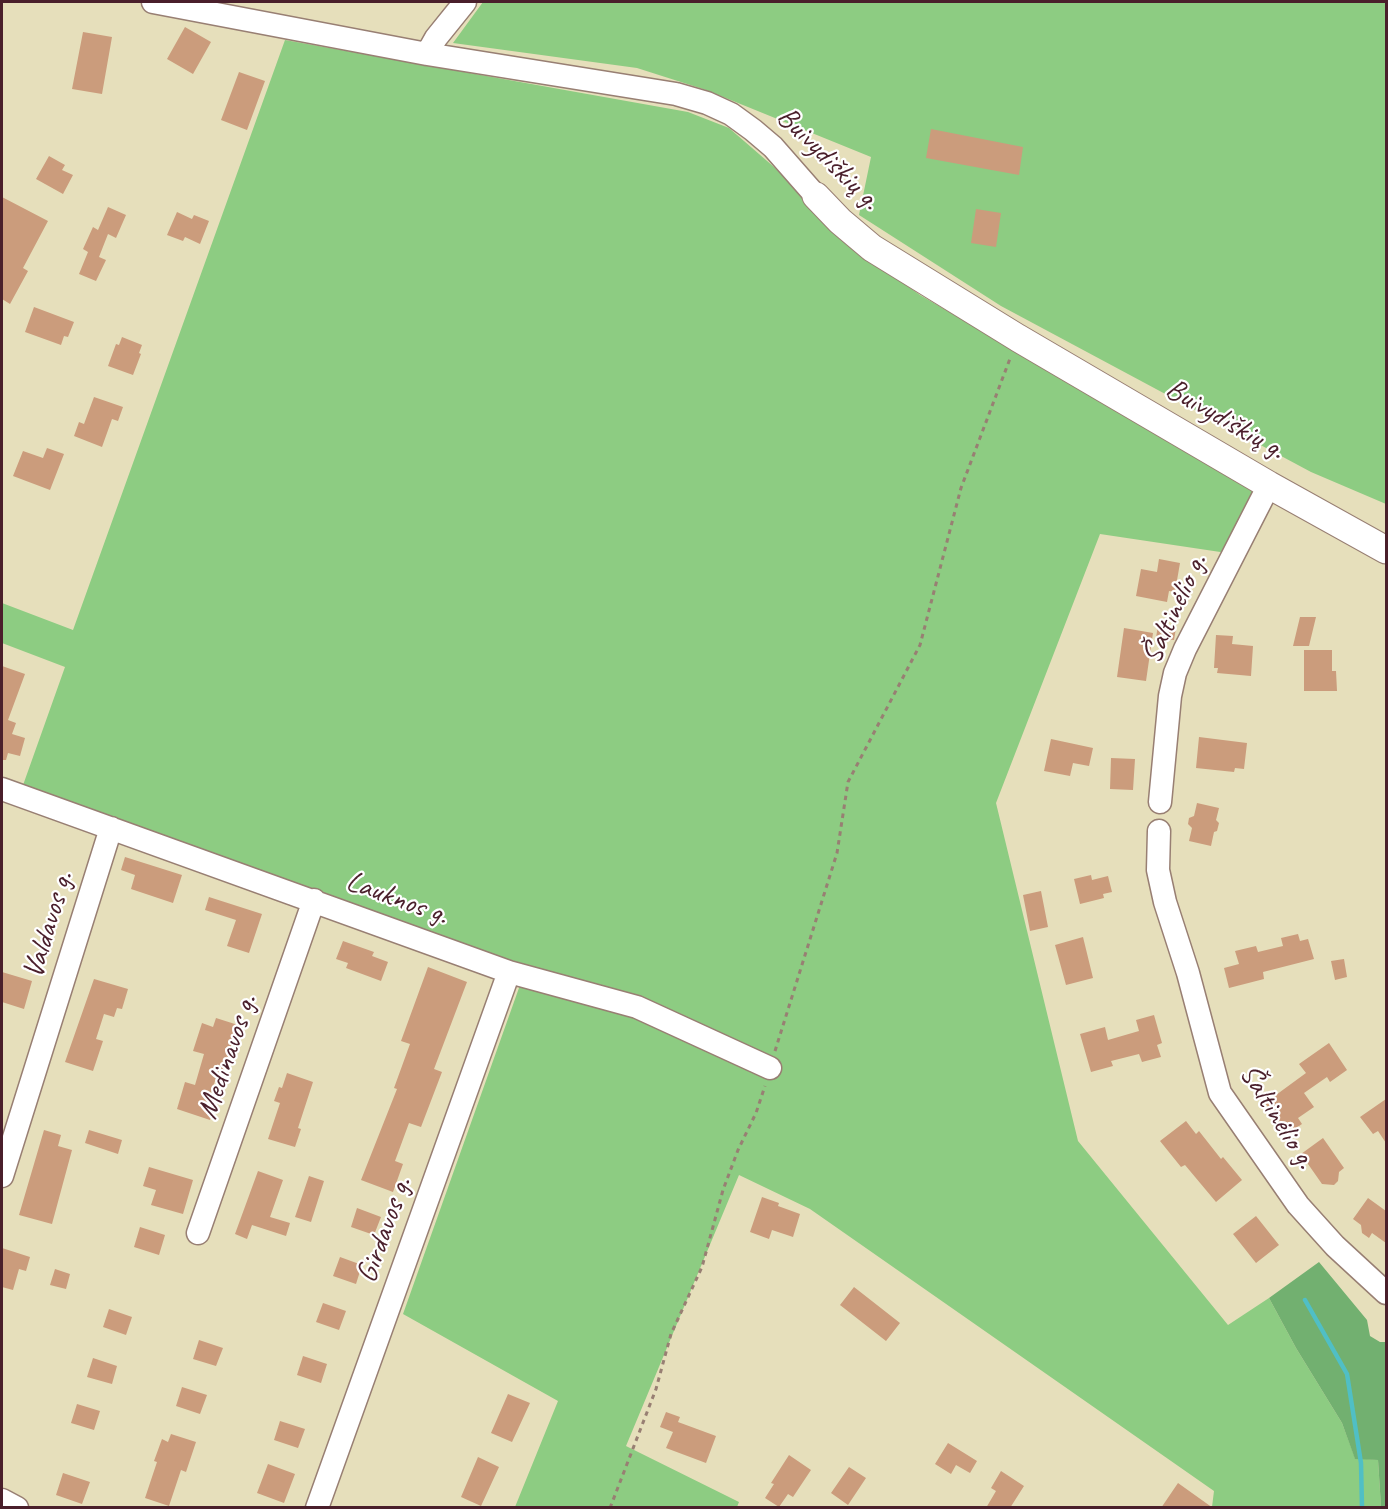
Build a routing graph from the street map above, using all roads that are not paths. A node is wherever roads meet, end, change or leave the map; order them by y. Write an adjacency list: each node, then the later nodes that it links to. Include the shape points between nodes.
1 (153, 2): 3 (street, Buivydiškių g.)
2 (465, 2): 3 (street)
3 (428, 54): 4 (street, Buivydiškių g., via 676,94 707,103 731,114 773,147)
4 (816, 196): 5 (main road, Buivydiškių g., via 872,248)
5 (1269, 485): 6 (main road, Buivydiškių g.); 8 (street, Šaltinėlio g., via 1175,673)
6 (1386, 550)
7 (2, 789): 9 (street, Lauknos g.)
8 (1160, 802)
9 (111, 828): 11 (street, Lauknos g.); 14 (street, Valdavos g.)
10 (1159, 831): 16 (street, Šaltinėlio g., via 1158,870 1165,902 1220,1093 1298,1205)
11 (314, 900): 12 (street, Lauknos g.); 15 (street, Medinavos g.)
12 (509, 972): 13 (street, Lauknos g., via 637,1007); 19 (street, Girdavos g.)
13 (770, 1068)
14 (2, 1176)
15 (198, 1233)
16 (1386, 1293)
17 (2, 1500): 18 (street)
18 (17, 1508)
19 (317, 1508)

